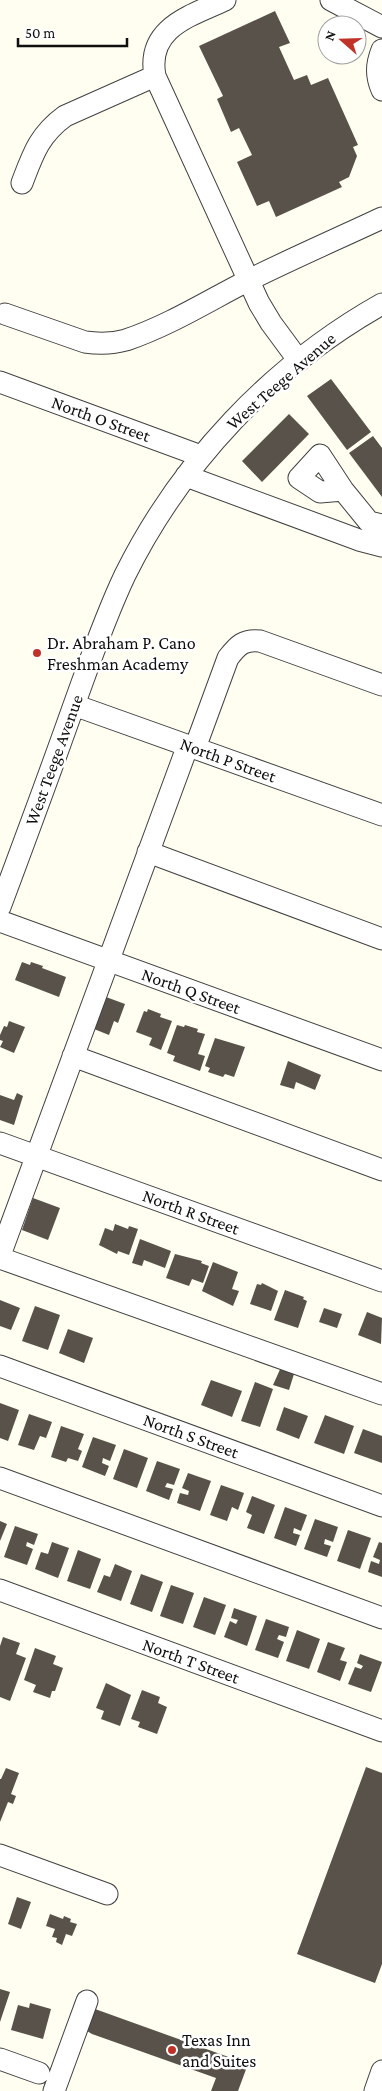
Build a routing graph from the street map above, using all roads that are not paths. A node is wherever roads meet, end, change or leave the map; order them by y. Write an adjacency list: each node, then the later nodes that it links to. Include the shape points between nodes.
1 (225, 0): 5 (street, via 167,30 154,53)
2 (331, 0): 3 (street)
3 (382, 27)
4 (382, 50): 6 (street, via 377,72)
5 (155, 76): 7 (street, via 52,125 40,139); 9 (street)
6 (382, 90)
7 (22, 183)
8 (382, 218): 9 (street)
9 (249, 280): 11 (street, via 164,323 114,343 85,342); 12 (street, via 271,323)
10 (382, 304): 12 (street, West Teege Avenue, via 338,331)
11 (4, 314)
12 (299, 361): 14 (street, West Teege Avenue, via 255,399)
13 (0, 382): 14 (street, North O Street)
14 (201, 456): 15 (street, West Teege Avenue)
15 (186, 476): 18 (street); 20 (street, West Teege Avenue, via 125,575)
16 (343, 490): 17 (street, via 368,522)
17 (382, 525)
18 (382, 546)
19 (382, 685): 21 (street, via 260,641 248,640 237,646 228,658)
20 (74, 705): 21 (street, North P Street); 24 (street, West Teege Avenue)
21 (192, 747): 22 (street, North P Street); 23 (street)
22 (382, 815)
23 (148, 852): 26 (street); 27 (street)
24 (0, 907)
25 (0, 921): 27 (street, North Q Street)
26 (382, 939)
27 (108, 961): 28 (street); 29 (street, North Q Street)
28 (72, 1056): 31 (street); 32 (street)
29 (382, 1060)
30 (0, 1144): 31 (street, North R Street)
31 (36, 1156): 33 (street); 34 (street, North R Street)
32 (382, 1170)
33 (0, 1256): 36 (street)
34 (382, 1281)
35 (0, 1366): 38 (street, North S Street)
36 (382, 1394)
37 (0, 1478): 40 (street)
38 (382, 1506)
39 (0, 1590): 41 (street, North T Street)
40 (382, 1618)
41 (382, 1731)
42 (0, 1855): 43 (street)
43 (107, 1894)
44 (87, 2001): 48 (street)
45 (0, 2059): 47 (street)
46 (382, 2071): 49 (street)
47 (39, 2073)
48 (54, 2091)
49 (375, 2091)

